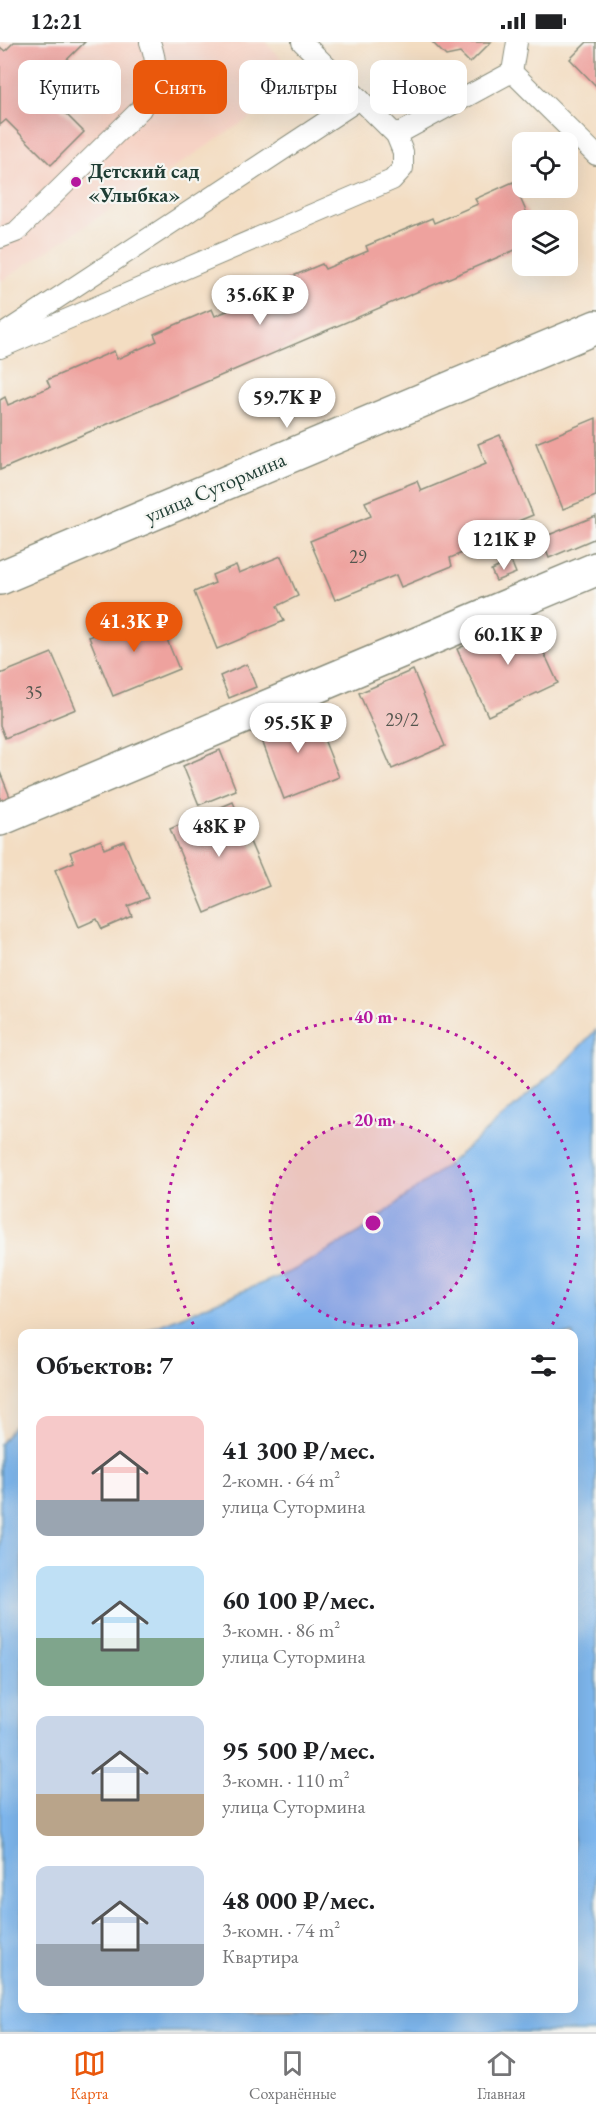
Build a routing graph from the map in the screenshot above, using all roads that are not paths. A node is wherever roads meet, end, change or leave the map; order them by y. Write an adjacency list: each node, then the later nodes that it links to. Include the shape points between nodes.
1 (150, 42): 8 (lane, via 156,71 154,85 141,109 16,232)
2 (302, 42): 5 (lane)
3 (517, 42): 4 (lane)
4 (512, 72): 6 (lane); 7 (lane)
5 (360, 99): 6 (lane); 10 (lane)
6 (396, 135): 11 (lane, via 403,152 403,168 392,180)
7 (596, 155)
8 (0, 238)
9 (596, 327): 13 (street, улица Сутормина)
10 (0, 336)
11 (0, 348)
12 (596, 569): 14 (street)
13 (0, 578)
14 (0, 819)

